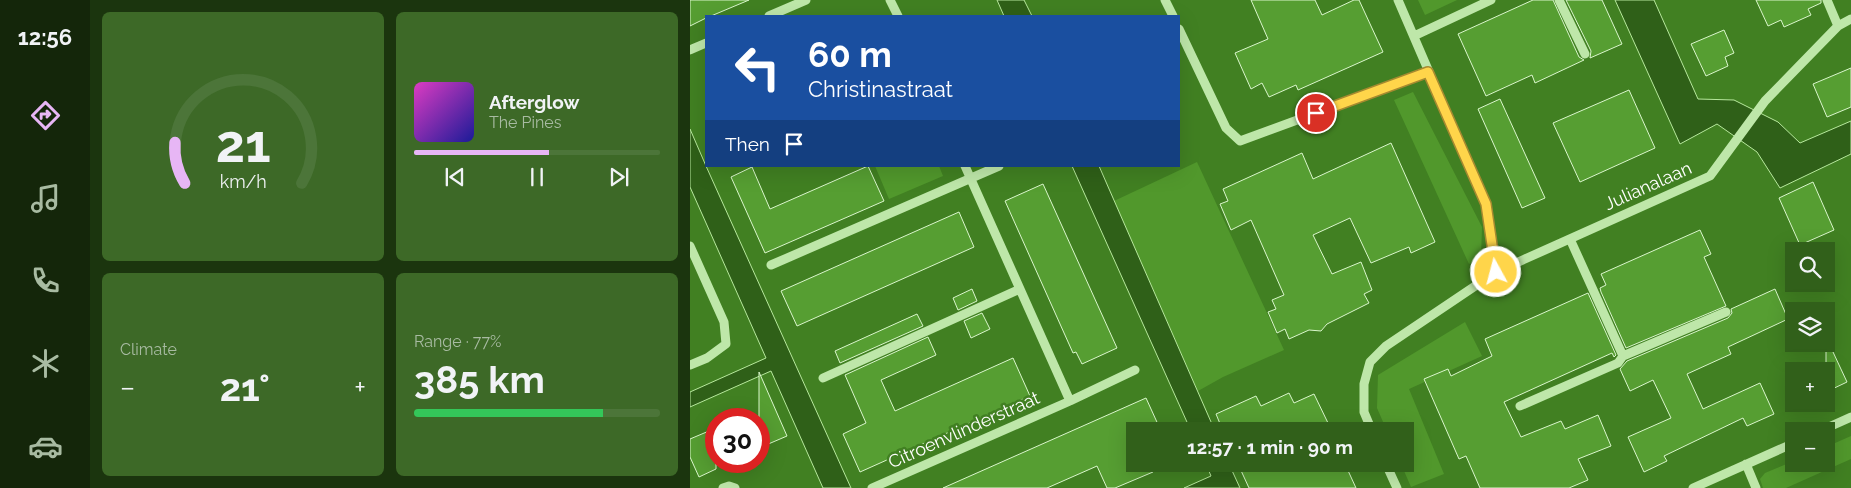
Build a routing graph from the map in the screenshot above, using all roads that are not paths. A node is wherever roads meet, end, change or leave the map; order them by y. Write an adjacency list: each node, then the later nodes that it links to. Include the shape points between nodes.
1 (806, 0): 8 (street)
2 (890, 0): 9 (street)
3 (1165, 0): 10 (street)
4 (1398, 0): 14 (street)
5 (1491, 0): 14 (street)
6 (1559, 0): 17 (street)
7 (1827, 0): 12 (street)
8 (770, 15)
9 (898, 15)
10 (1172, 15)
11 (1851, 19): 12 (street, Julianalaan)
12 (1838, 26): 22 (street, Julianalaan, via 1765,101 1710,176)
13 (1180, 31): 18 (street, via 1226,128 1240,141)
14 (1414, 36): 18 (street)
15 (705, 43): 16 (street)
16 (690, 50)
17 (1585, 54)
18 (1428, 72): 25 (street, via 1486,204)
19 (964, 167): 21 (street)
20 (997, 167): 21 (street)
21 (971, 180): 24 (street); 26 (street)
22 (1570, 239): 25 (street, Julianalaan); 28 (street)
23 (690, 246): 29 (street, via 724,322 726,344 707,358)
24 (771, 265)
25 (1496, 272): 35 (street, Julianalaan, via 1386,346 1370,362 1364,384 1364,412)
26 (1020, 289): 31 (street); 32 (street)
27 (1726, 312): 28 (street)
28 (1623, 356): 33 (street, via 1618,363)
29 (690, 365)
30 (1135, 370): 32 (street, Citroenvlinderstraat)
31 (823, 378)
32 (1070, 401): 42 (street, Citroenvlinderstraat)
33 (1520, 406)
34 (1851, 417): 36 (street)
35 (1368, 422)
36 (1835, 424)
37 (1785, 447): 38 (street)
38 (1746, 464): 44 (street); 45 (street)
39 (1390, 472): 43 (street)
40 (724, 488): 41 (street)
41 (735, 488)
42 (872, 488)
43 (1397, 488)
44 (1693, 488)
45 (1756, 488)

